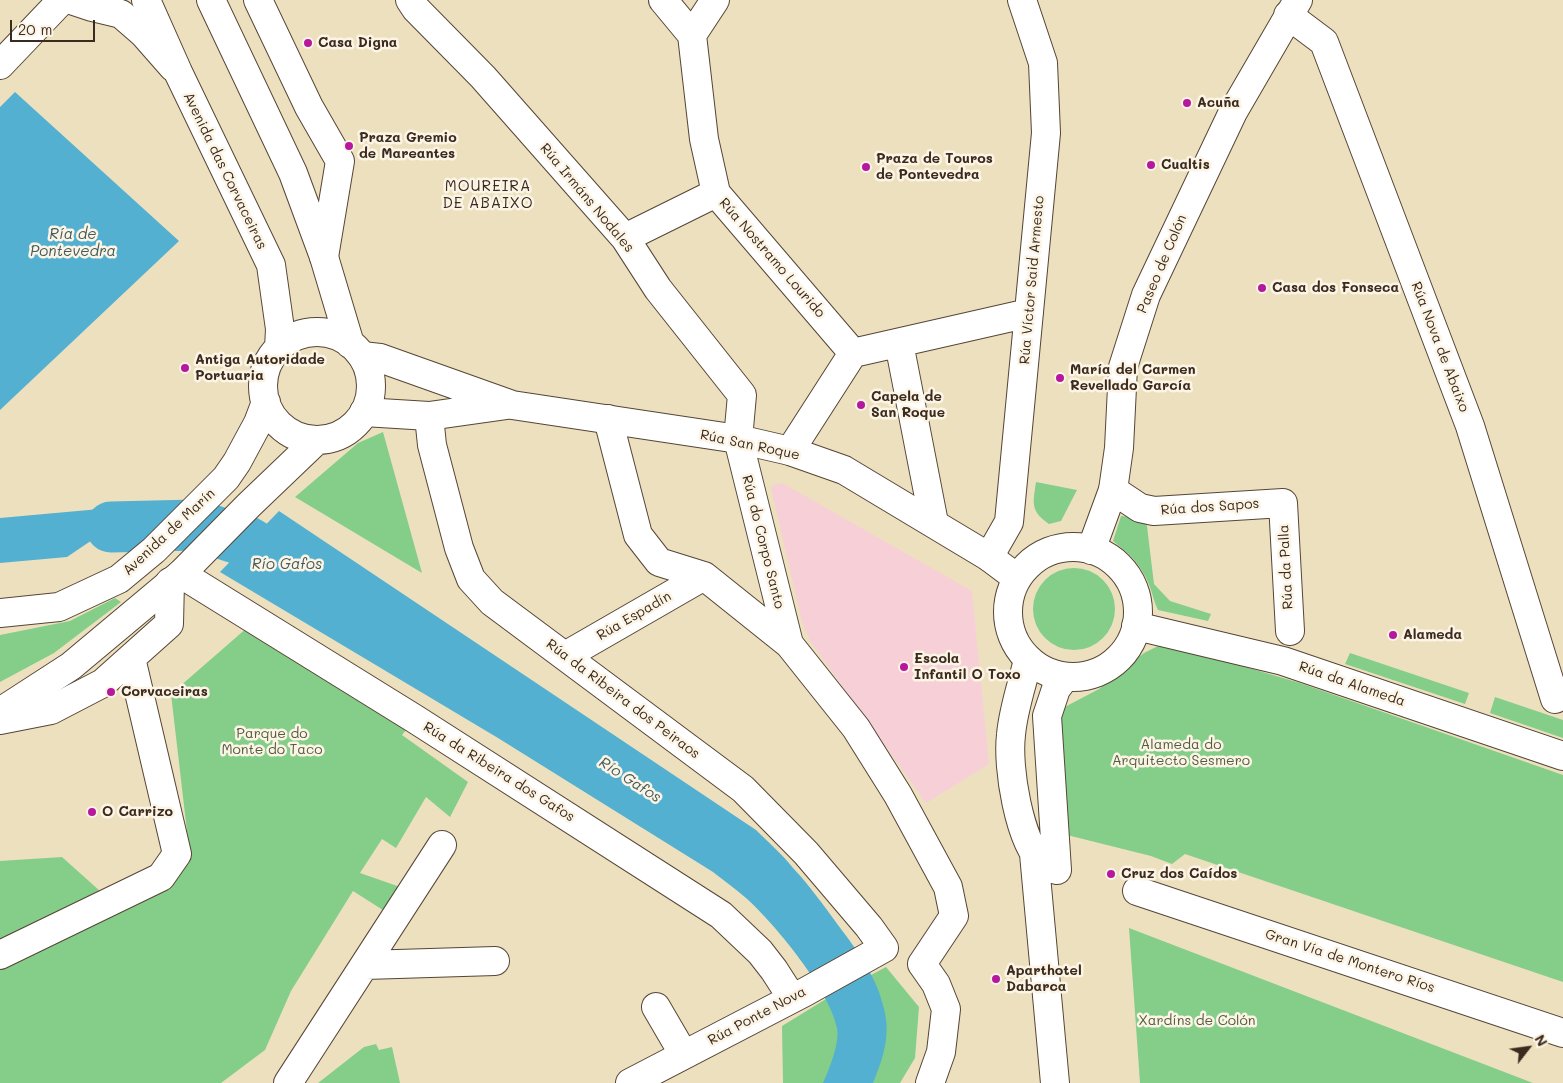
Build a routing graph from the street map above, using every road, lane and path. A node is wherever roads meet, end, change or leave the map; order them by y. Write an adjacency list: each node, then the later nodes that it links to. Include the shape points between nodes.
1 (62, 0): 12 (main road)
2 (72, 0): 13 (main road, via 122,14)
3 (146, 0): 13 (main road, Avenida das Corvaceiras)
4 (211, 0): 16 (main road, via 293,173)
5 (258, 0): 16 (main road, via 309,106 340,161)
6 (410, 0): 15 (main road, Rúa Irmáns Nodales, via 483,77)
7 (663, 0): 11 (main road)
8 (715, 0): 11 (main road)
9 (1022, 0): 17 (main road, Rúa Víctor Said Armesto, via 1043,62 1046,133)
10 (1293, 8): 30 (main road, Paseo de Colón, via 1233,112 1146,295 1123,367 1119,448); 46 (main road, Rúa Nova de Abaixo, via 1324,42 1470,426)
11 (692, 35): 14 (main road, Rúa Nostramo Lourido, via 704,139)
12 (0, 65)
13 (178, 72): 19 (main road, Avenida das Corvaceiras, via 271,265 280,329)
14 (716, 193): 15 (main road); 21 (main road, Rúa Nostramo Lourido)
15 (625, 238): 27 (main road, Rúa Irmáns Nodales, via 658,288 742,395)
16 (324, 257): 20 (main road)
17 (1029, 313): 18 (main road); 34 (main road, Rúa Víctor Said Armesto, via 1009,522)
18 (898, 343): 21 (main road); 32 (main road)
19 (279, 348): 20 (main road, via 291,338 321,332 337,336); 22 (main road, via 264,373)
20 (356, 350): 23 (main road, Rúa San Roque); 24 (main road, via 368,369 371,383 370,398)
21 (853, 353): 29 (main road)
22 (266, 402): 28 (main road, via 273,418 285,429 300,437); 38 (main road, Avenida de Marín, via 258,423 226,478 154,550 119,579 59,607)
23 (512, 404): 25 (main road, Rúa San Roque); 26 (main road, Rúa San Roque)
24 (364, 412): 25 (main road, Rúa San Roque); 28 (main road, via 345,432)
25 (430, 416): 42 (main road, Rúa da Ribeira dos Peiraos, via 432,446 445,499 471,579 492,602)
26 (608, 419): 27 (main road, Rúa San Roque); 36 (main road, via 638,534 660,562)
27 (738, 439): 29 (main road, Rúa San Roque); 41 (main road, Rúa do Corpo Santo)
28 (317, 440): 35 (main road)
29 (790, 451): 32 (main road, Rúa San Roque, via 844,470)
30 (1113, 490): 31 (main road, Rúa dos Sapos, via 1140,508 1154,511); 33 (main road, Paseo de Colón)
31 (1283, 503): 40 (main road, Rúa da Palla)
32 (934, 523): 34 (main road, Rúa San Roque)
33 (1091, 550): 37 (main road, via 1074,547 1042,555); 39 (main road, via 1106,556 1129,579 1138,610)
34 (989, 557): 37 (main road, Rúa San Roque)
35 (182, 572): 43 (main road, via 169,624); 47 (main road, via 71,666); 58 (main road, Rúa da Ribeira dos Gafos, via 721,915)
36 (704, 576): 41 (main road); 42 (main road, Rúa Espadín)
37 (1017, 578): 44 (main road, via 1008,606 1008,621 1012,635)
38 (0, 613)
39 (1136, 626): 45 (main road, via 1122,655 1110,665 1096,673); 49 (main road, Rúa da Alameda, via 1282,661)
40 (1290, 631)
41 (789, 644): 57 (main road, via 861,735 948,887 954,916)
42 (564, 656): 53 (main road, Rúa da Ribeira dos Peiraos, via 743,789 806,853 869,927)
43 (131, 658): 48 (main road, via 103,683 51,710); 54 (main road, via 176,854 162,877)
44 (1028, 660): 45 (main road, via 1039,668); 51 (main road, via 1009,756 1023,828)
45 (1065, 677): 51 (main road, via 1056,689 1047,716 1057,870 1044,866)
46 (1555, 699)
47 (0, 712)
48 (0, 720)
49 (1563, 756)
50 (442, 845): 56 (main road)
51 (1034, 854): 65 (main road)
52 (1137, 891): 60 (main road, Gran Vía de Montero Ríos)
53 (875, 952): 57 (main road); 58 (main road, Rúa Ponte Nova)
54 (0, 955)
55 (495, 960): 56 (main road)
56 (365, 964): 62 (main road)
57 (922, 964): 64 (main road, via 936,984 946,1009 941,1052)
58 (799, 995): 61 (main road, Rúa Ponte Nova)
59 (656, 1006): 61 (main road)
60 (1563, 1033)
61 (684, 1054): 63 (main road, Rúa Ponte Nova)
62 (288, 1083)
63 (630, 1083)
64 (930, 1083)
65 (1055, 1083)

